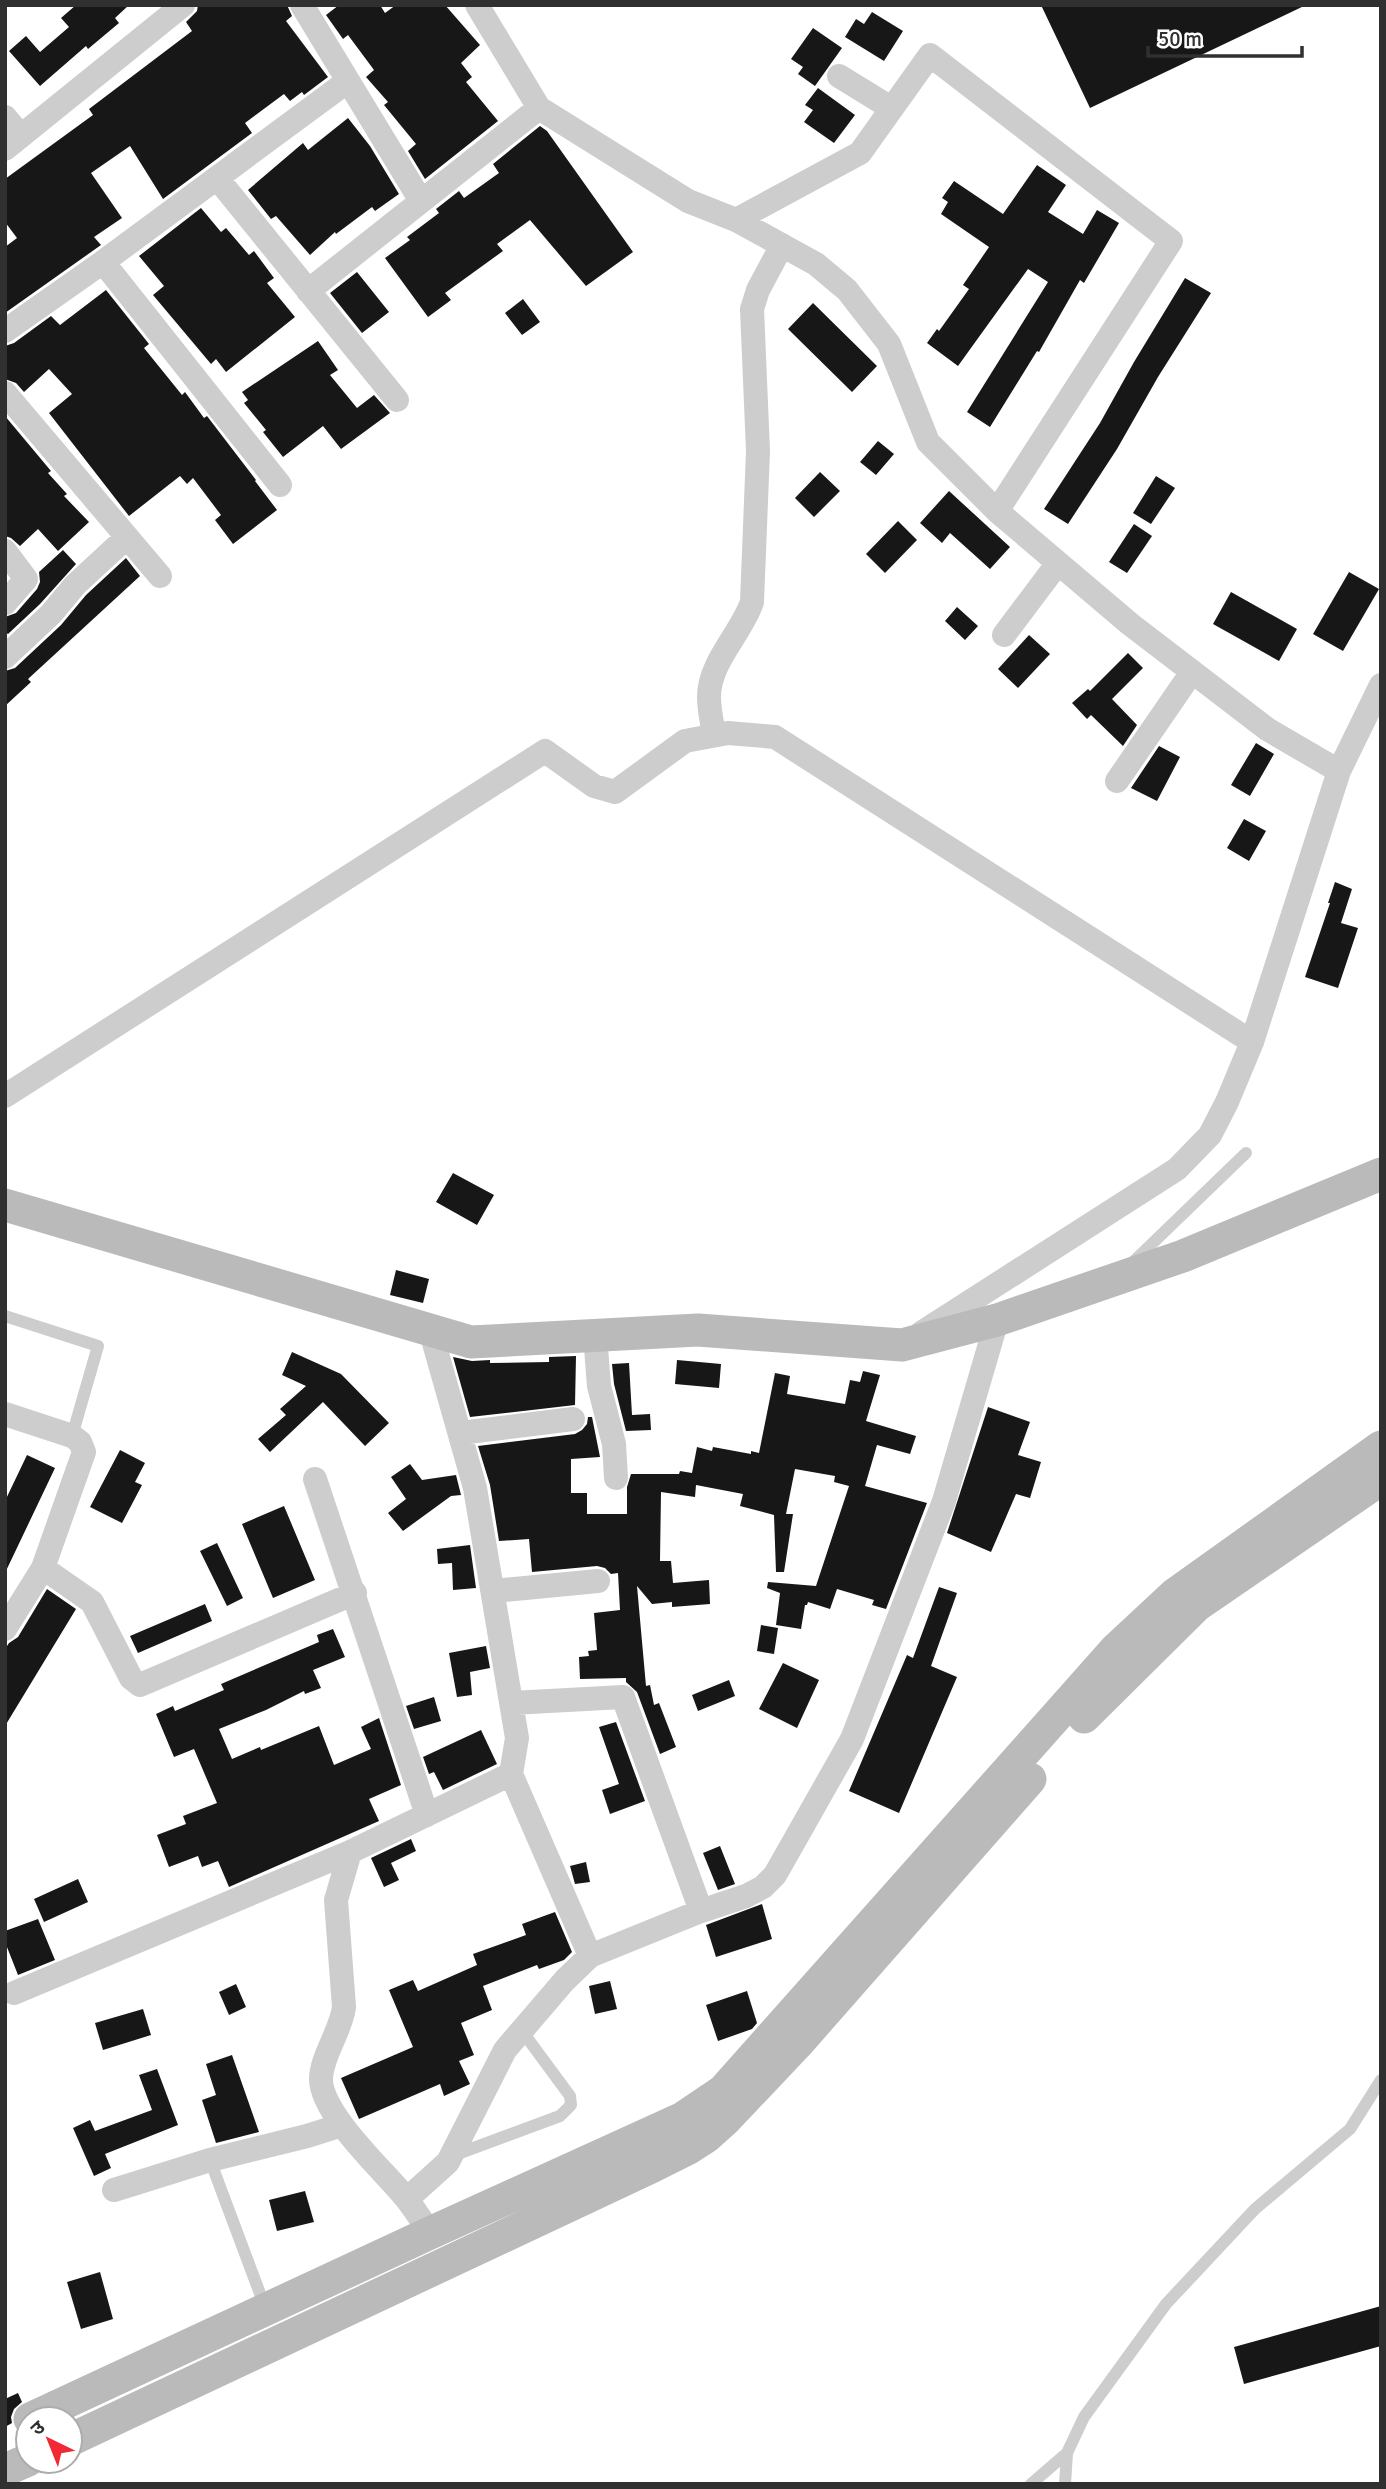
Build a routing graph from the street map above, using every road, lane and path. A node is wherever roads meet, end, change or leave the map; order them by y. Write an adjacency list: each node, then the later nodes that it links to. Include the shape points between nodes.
1 (183, 5): 8 (street)
2 (302, 5): 5 (street)
3 (477, 5): 6 (street)
4 (839, 76): 7 (street)
5 (348, 81): 9 (street); 10 (street)
6 (539, 108): 10 (street); 11 (street, via 688,201)
7 (891, 108): 11 (street, via 860,153); 19 (street, via 930,55 1171,242)
8 (10, 134)
9 (217, 178): 13 (street); 14 (street)
10 (421, 201): 14 (street)
11 (736, 219): 12 (street)
12 (782, 245): 19 (street, via 816,264 847,290 889,344 928,442); 29 (street, via 752,309 758,451 752,602 714,673 709,695)
13 (103, 262): 15 (street); 18 (street)
14 (308, 291): 17 (street)
15 (5, 331)
16 (5, 393): 20 (street)
17 (397, 400)
18 (280, 485)
19 (997, 511): 22 (street)
20 (127, 537): 23 (street); 26 (street)
21 (5, 551): 24 (street, via 26,579)
22 (1058, 563): 25 (street); 27 (street)
23 (160, 576)
24 (5, 603)
25 (1004, 635)
26 (5, 657)
27 (1192, 672): 30 (street, via 1266,729); 31 (street)
28 (1381, 685): 30 (street)
29 (714, 735): 32 (street, via 775,737); 33 (street, via 685,741 615,792 589,782 545,751)
30 (1339, 771): 32 (street)
31 (1117, 781)
32 (1252, 1042): 42 (street, via 1210,1135 1178,1169)
33 (5, 1096)
34 (1246, 1153): 37 (lane)
35 (1381, 1174): 37 (main road)
36 (5, 1205): 40 (main road)
37 (1114, 1280): 39 (main road)
38 (5, 1316): 46 (lane, via 98,1346)
39 (997, 1320): 42 (main road); 60 (street, via 944,1501 852,1739 775,1875 746,1896)
40 (430, 1329): 41 (main road, via 471,1342); 45 (street)
41 (595, 1335): 42 (main road, via 698,1331); 48 (street)
42 (902, 1345)
43 (5, 1413): 46 (street)
44 (573, 1419): 45 (street)
45 (460, 1433): 53 (street)
46 (72, 1436): 51 (street, via 84,1452)
47 (1381, 1447): 70 (main road, via 1174,1595 1116,1649 723,2091 683,2118)
48 (616, 1478)
49 (315, 1479): 54 (street)
50 (1381, 1479): 73 (main road, via 1214,1592 1102,1697 797,2044 706,2137)
51 (43, 1568): 54 (street, via 92,1602 131,1678 141,1685); 55 (street)
52 (598, 1581): 53 (street)
53 (493, 1591): 56 (street)
54 (355, 1592): 58 (street)
55 (5, 1629)
56 (512, 1703): 57 (street, via 517,1738); 60 (street, via 623,1697)
57 (511, 1774): 58 (street); 61 (street)
58 (428, 1815): 59 (street)
59 (349, 1852): 62 (street); 65 (street, via 336,1900 344,2007 321,2081)
60 (701, 1911): 61 (street)
61 (590, 1955): 63 (street)
62 (14, 1993)
63 (522, 2031): 66 (street, via 489,2079); 66 (lane, via 570,2096 571,2105 560,2116)
64 (1381, 2080): 74 (lane, via 1350,2129 1255,2209 1166,2304 1084,2417)
65 (342, 2125): 67 (street); 69 (street)
66 (452, 2156): 69 (street)
67 (210, 2160): 68 (street); 71 (lane)
68 (114, 2190)
69 (407, 2199): 70 (street)
70 (430, 2233): 71 (main road)
71 (265, 2309): 72 (main road)
72 (61, 2405)
73 (84, 2433)
74 (1066, 2453): 75 (lane); 76 (lane)
75 (1031, 2484)
76 (1065, 2484)

